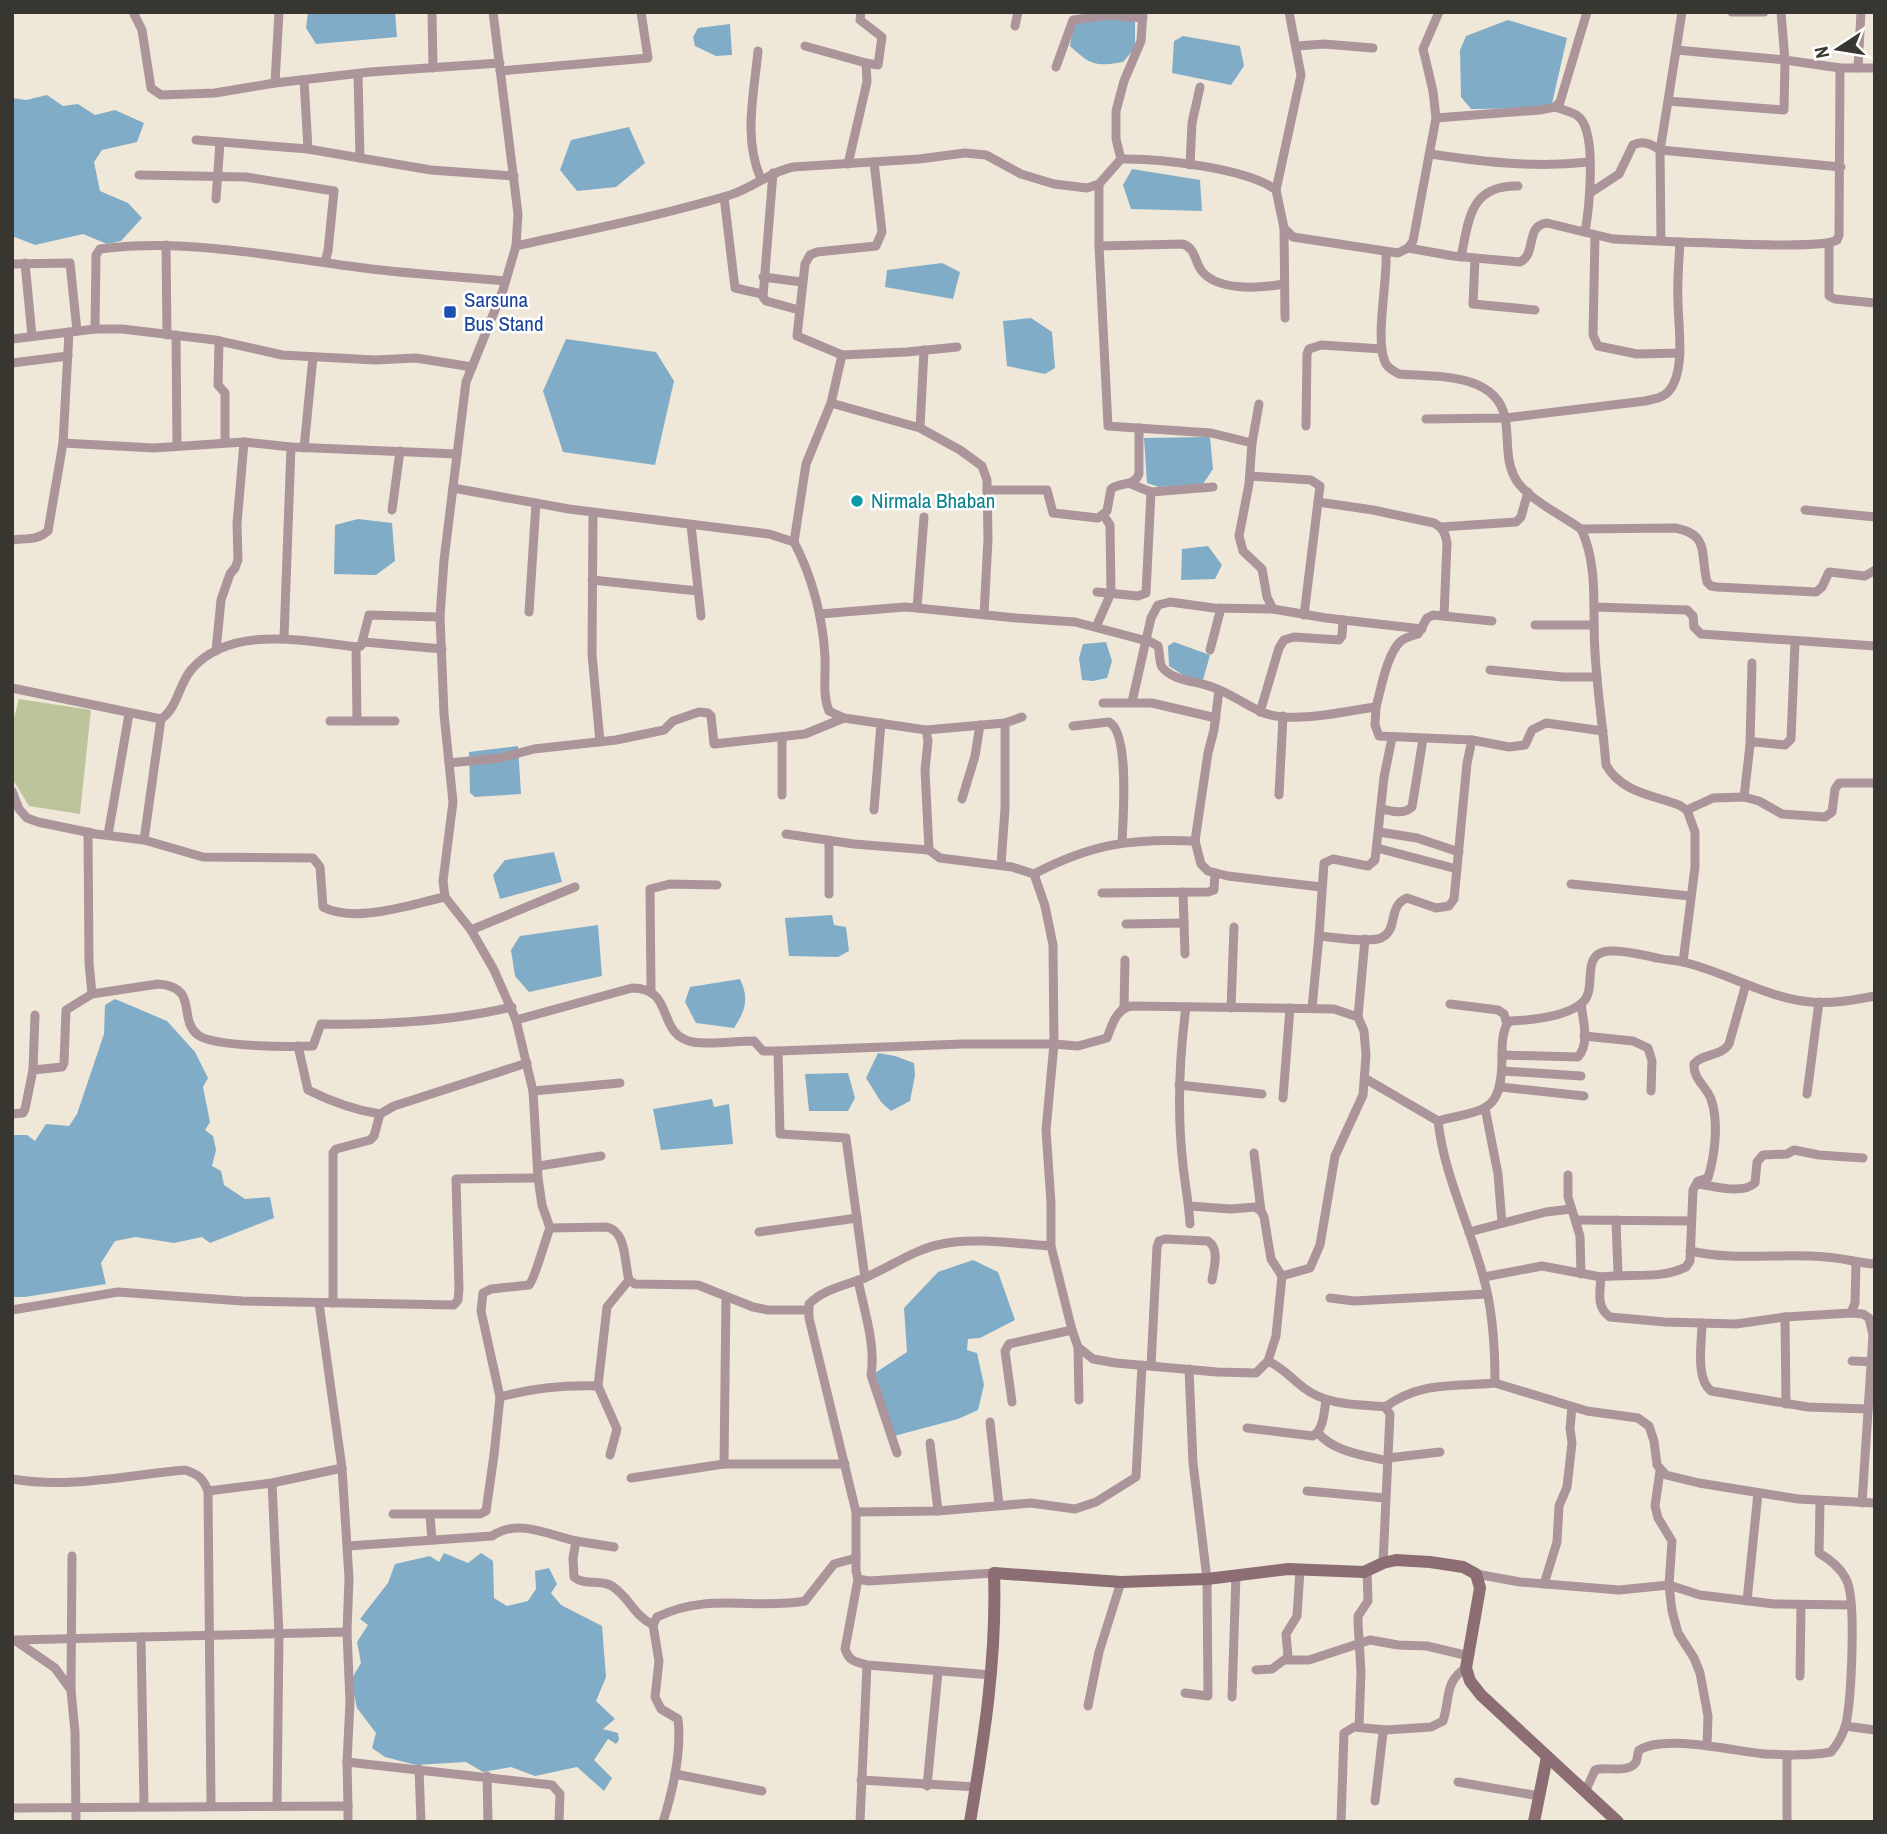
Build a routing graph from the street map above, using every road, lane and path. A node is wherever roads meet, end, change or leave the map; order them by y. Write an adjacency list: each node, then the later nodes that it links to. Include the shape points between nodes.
1 (133, 12): 33 (street, via 142,30 151,88 161,96)
2 (279, 12): 33 (street)
3 (432, 12): 27 (street)
4 (492, 12): 25 (street)
5 (641, 12): 25 (street, via 648,58)
6 (861, 12): 24 (street, via 860,20 882,37 878,65)
7 (1018, 12): 17 (street)
8 (1289, 12): 19 (street)
9 (1439, 12): 37 (street, via 1423,49)
10 (1587, 12): 36 (street)
11 (1682, 12): 21 (street)
12 (1732, 12): 13 (street)
13 (1764, 12)
14 (1782, 12): 23 (street)
15 (1861, 12): 29 (street)
16 (1143, 15): 26 (street, via 1076,19); 44 (street, via 1140,41 1116,111)
17 (1015, 26)
18 (805, 46): 24 (street)
19 (1297, 47): 20 (street); 57 (street, via 1301,75)
20 (1373, 48)
21 (1676, 50): 23 (street); 35 (street)
22 (758, 51): 54 (street, via 750,139)
23 (1785, 60): 28 (street); 35 (street, via 1784,110)
24 (866, 63): 47 (street, via 867,82)
25 (500, 67): 27 (street); 53 (street)
26 (1056, 67)
27 (433, 68): 31 (street)
28 (1840, 68): 29 (street); 49 (street)
29 (1858, 68): 30 (street)
30 (1875, 68)
31 (358, 74): 32 (street); 43 (street)
32 (304, 80): 33 (street); 40 (street)
33 (275, 83)
34 (1200, 87): 48 (street)
35 (1668, 101): 41 (street)
36 (1555, 107): 37 (street); 46 (street, via 1576,115 1585,125)
37 (1436, 118): 42 (street)
38 (196, 140): 39 (street)
39 (220, 142): 40 (street); 52 (street)
40 (308, 149): 43 (street)
41 (1660, 150): 49 (street); 58 (street, via 1644,142 1633,145 1619,174); 64 (street)
42 (1431, 155): 46 (street, via 1499,163); 70 (street)
43 (360, 158): 53 (street, via 431,170)
44 (1121, 159): 48 (street); 55 (street)
45 (874, 162): 47 (street); 55 (street, via 986,155 1021,174 1054,184 1087,188); 79 (street, via 882,232 876,246 810,255)
46 (1589, 162): 58 (street)
47 (848, 164): 50 (street, via 793,167)
48 (1190, 165): 57 (street, via 1257,179)
49 (1841, 167): 66 (street, via 1839,234)
50 (773, 173): 54 (street); 77 (street)
51 (139, 174): 52 (street)
52 (216, 176): 60 (street); 74 (street, via 334,191)
53 (514, 176): 68 (street)
54 (761, 179): 59 (street, via 746,191)
55 (1099, 184): 69 (street)
56 (1518, 186): 72 (street, via 1500,186 1483,196 1469,216)
57 (1276, 190): 61 (street)
58 (1590, 193): 62 (street)
59 (724, 197): 68 (street); 81 (street, via 735,288)
60 (216, 199)
61 (1284, 228): 71 (street, via 1303,240); 80 (street)
62 (1585, 232): 63 (street); 73 (street, via 1541,223 1525,260)
63 (1595, 236): 64 (street); 95 (street, via 1593,335 1598,346 1637,354)
64 (1661, 240): 65 (street)
65 (1679, 242): 66 (street); 95 (street)
66 (1829, 243): 82 (street, via 1829,296)
67 (166, 245): 74 (street, via 222,247); 86 (street, via 100,250 96,255); 88 (street)
68 (516, 246): 78 (street)
69 (1098, 246): 80 (street, via 1183,244 1210,278 1246,288); 107 (street, via 1108,426)
70 (1408, 248): 71 (street); 72 (street)
71 (1386, 253): 93 (street)
72 (1461, 257): 73 (street)
73 (1475, 258): 84 (street, via 1473,303)
74 (325, 262): 78 (street)
75 (25, 263): 76 (street); 87 (street, via 70,263); 89 (street)
76 (12, 264)
77 (763, 277): 79 (street); 81 (street)
78 (505, 281): 100 (street)
79 (802, 282): 83 (street)
80 (1284, 284): 85 (street)
81 (762, 294): 83 (street, via 766,301)
82 (1875, 303)
83 (799, 310): 96 (street, via 797,337)
84 (1535, 310)
85 (1285, 318)
86 (95, 328): 87 (street); 88 (street)
87 (73, 332): 89 (street); 97 (street)
88 (172, 335): 91 (street); 112 (street)
89 (32, 337): 90 (street)
90 (12, 339)
91 (219, 341): 98 (street); 108 (street, via 218,385 225,393)
92 (957, 347): 94 (street)
93 (1382, 349): 103 (street, via 1391,370 1480,386 1501,405); 105 (street, via 1321,345 1309,349)
94 (924, 351): 96 (street); 106 (street)
95 (1680, 353): 103 (street, via 1674,385 1659,398)
96 (842, 355): 101 (street)
97 (68, 356): 99 (street); 110 (street)
98 (313, 357): 100 (street, via 416,358); 114 (street)
99 (12, 363)
100 (472, 367): 116 (street)
101 (831, 403): 106 (street); 136 (street, via 806,464)
102 (1259, 404): 111 (street)
103 (1505, 418): 104 (street); 123 (street, via 1509,460 1514,476)
104 (1426, 419)
105 (1306, 426)
106 (920, 428): 121 (street, via 982,466)
107 (1139, 428): 111 (street, via 1211,433); 118 (street, via 1139,474)
108 (225, 442): 109 (street); 112 (street)
109 (244, 442): 113 (street); 166 (street, via 238,560 221,600)
110 (63, 443): 112 (street); 135 (street, via 48,531 32,539)
111 (1252, 443): 117 (street)
112 (177, 446)
113 (291, 447): 114 (street); 159 (street)
114 (304, 448): 115 (street)
115 (400, 451): 116 (street); 126 (street)
116 (457, 454): 120 (street)
117 (1250, 476): 124 (street, via 1311,480 1320,486); 145 (street, via 1240,544 1262,569)
118 (1131, 484): 122 (street); 129 (street, via 1111,489)
119 (1213, 487): 122 (street)
120 (453, 488): 125 (street); 152 (street)
121 (987, 490): 129 (street, via 1047,490 1053,513 1091,519); 148 (street)
122 (1151, 492): 141 (street, via 1146,593)
123 (1528, 492): 133 (street, via 1516,522); 134 (street)
124 (1318, 502): 133 (street); 149 (street)
125 (536, 503): 128 (street); 146 (street)
126 (392, 510)
127 (1805, 510): 131 (street)
128 (593, 513): 132 (street); 138 (street)
129 (1104, 516): 141 (street, via 1110,525)
130 (924, 517): 143 (street)
131 (1875, 517)
132 (691, 525): 136 (street, via 769,534); 139 (street)
133 (1441, 527): 151 (street, via 1447,543)
134 (1581, 528): 137 (street, via 1687,530 1701,543 1707,582 1717,587 1812,592 1820,590 1829,572 1866,576); 142 (street, via 1592,571)
135 (12, 540)
136 (794, 542): 147 (street)
137 (1875, 570)
138 (592, 580): 139 (street); 195 (street, via 592,654)
139 (698, 591): 150 (street)
140 (1097, 592): 141 (street)
141 (1111, 593): 157 (street)
142 (1594, 607): 156 (street); 161 (street, via 1680,608 1692,612 1694,628 1700,634)
143 (917, 608): 147 (street); 148 (street)
144 (1221, 608): 145 (street); 160 (street, via 1170,602 1158,605); 165 (street)
145 (1273, 609): 149 (street)
146 (529, 612)
147 (820, 614): 179 (street, via 825,702 829,711)
148 (984, 615): 157 (street)
149 (1304, 615): 153 (street)
150 (701, 616)
151 (1444, 616): 154 (street); 158 (street, via 1429,616)
152 (440, 617): 162 (street, via 369,615); 164 (street)
153 (1343, 620): 158 (street); 175 (street, via 1339,639 1284,640)
154 (1493, 621)
155 (1535, 625): 156 (street)
156 (1594, 625): 169 (street)
157 (1096, 627): 160 (street)
158 (1422, 629): 174 (street, via 1395,649)
159 (284, 638): 162 (street); 166 (street, via 254,639)
160 (1147, 640): 171 (street, via 1158,646 1164,669); 172 (street)
161 (1795, 642): 163 (street); 196 (street, via 1791,739 1785,745)
162 (360, 645): 164 (street); 183 (street)
163 (1875, 646)
164 (442, 649): 197 (street)
165 (1210, 650)
166 (216, 651): 181 (street, via 192,668 172,708)
167 (1752, 663): 196 (street)
168 (1490, 670): 169 (street)
169 (1597, 677): 190 (street)
170 (12, 688): 176 (street)
171 (1219, 690): 175 (street); 180 (street)
172 (1132, 702): 173 (street); 180 (street)
173 (1103, 703)
174 (1376, 707): 177 (street); 192 (street, via 1376,731)
175 (1260, 712): 177 (street)
176 (129, 714): 181 (street); 210 (street)
177 (1283, 716): 200 (street)
178 (1022, 717): 186 (street)
179 (844, 718): 185 (street); 191 (street, via 805,734)
180 (1216, 718): 213 (street)
181 (161, 719): 211 (street)
182 (330, 721): 183 (street)
183 (358, 721): 184 (street)
184 (395, 721)
185 (881, 723): 189 (street); 205 (street)
186 (1005, 723): 187 (street); 218 (street)
187 (980, 725): 189 (street); 203 (street)
188 (1073, 726): 214 (street, via 1109,722 1118,732 1125,797)
189 (926, 730): 216 (street)
190 (1603, 731): 194 (street, via 1546,723 1532,730 1525,745); 206 (street, via 1606,765 1612,776)
191 (782, 737): 195 (street, via 714,744 711,716 699,712 673,721 664,730); 201 (street)
192 (1392, 738): 193 (street); 204 (street)
193 (1423, 739): 194 (street); 204 (street, via 1412,807 1399,812)
194 (1472, 740): 217 (street)
195 (600, 741): 197 (street)
196 (1750, 745): 202 (street)
197 (449, 763): 230 (street, via 453,802)
198 (1875, 783): 202 (street, via 1839,783 1832,812 1820,818 1782,814)
199 (12, 791): 207 (street, via 27,818)
200 (1279, 794)
201 (782, 795)
202 (1744, 797): 206 (street, via 1713,798)
203 (962, 799)
204 (1382, 809): 208 (street)
205 (874, 810)
206 (1687, 810): 229 (street, via 1695,832)
207 (88, 832): 210 (street); 242 (street)
208 (1379, 832): 215 (street); 217 (street, via 1418,838)
209 (786, 834): 212 (street)
210 (108, 835): 211 (street)
211 (144, 840): 230 (street, via 203,857 313,858 320,867 323,907 342,914 376,912)
212 (829, 841): 216 (street); 228 (street)
213 (1195, 841): 214 (street); 220 (street, via 1201,864)
214 (1122, 843): 221 (street, via 1074,855)
215 (1377, 848): 219 (street); 225 (street, via 1375,860 1368,866 1328,859)
216 (929, 850): 218 (street, via 940,858)
217 (1459, 852): 219 (street)
218 (1001, 865): 221 (street)
219 (1457, 869): 236 (street, via 1450,906 1436,908 1407,898 1395,907 1390,930 1383,937)
220 (1215, 873): 225 (street); 226 (street, via 1214,890)
221 (1034, 874): 258 (street, via 1053,945)
222 (1571, 884): 229 (street)
223 (717, 886): 241 (street, via 670,884 650,889)
224 (575, 887): 234 (street)
225 (1321, 887): 235 (street)
226 (1183, 892): 227 (street); 231 (street)
227 (1102, 893)
228 (829, 894)
229 (1690, 896): 239 (street)
230 (445, 897): 234 (street)
231 (1184, 923): 232 (street); 237 (street)
232 (1126, 924)
233 (1234, 927): 250 (street)
234 (471, 930): 247 (street)
235 (1319, 936): 236 (street); 251 (street)
236 (1365, 939): 254 (street)
237 (1185, 954)
238 (1125, 960): 248 (street)
239 (1683, 962): 240 (street); 246 (street, via 1605,951 1591,967 1588,994)
240 (1746, 984): 244 (street); 286 (street, via 1729,1044 1694,1064 1715,1114 1710,1174)
241 (651, 990): 255 (street, via 632,988); 260 (street, via 668,1024 691,1042 754,1041 763,1051)
242 (92, 994): 259 (street, via 169,985 185,999 199,1036 214,1042); 263 (street, via 66,1010 62,1067)
243 (1875, 996): 244 (street)
244 (1819, 1002): 273 (street)
245 (1450, 1004): 256 (street, via 1498,1010)
246 (1581, 1004): 256 (street, via 1543,1018); 257 (street)
247 (512, 1007): 255 (street); 259 (street, via 406,1023 320,1024 313,1046)
248 (1124, 1007): 249 (street); 258 (street, via 1107,1038 1078,1046)
249 (1186, 1007): 250 (street); 268 (street)
250 (1231, 1008): 252 (street)
251 (1312, 1008): 252 (street); 254 (street)
252 (1290, 1009): 275 (street)
253 (35, 1015): 263 (street)
254 (1358, 1017): 266 (street, via 1364,1031)
255 (516, 1020): 262 (street)
256 (1507, 1024): 261 (street)
257 (1584, 1036): 261 (street, via 1578,1057); 271 (street, via 1633,1041 1648,1048)
258 (1054, 1044): 260 (street); 299 (street, via 1046,1130)
259 (298, 1046): 278 (street, via 308,1090 358,1111)
260 (778, 1051): 290 (street, via 780,1134 846,1138)
261 (1502, 1055): 264 (street)
262 (527, 1063): 270 (street); 278 (street)
263 (33, 1070): 277 (street, via 25,1110)
264 (1503, 1071): 265 (street); 269 (street)
265 (1581, 1076)
266 (1366, 1079): 279 (street); 305 (street, via 1359,1107 1335,1156 1315,1259 1310,1268)
267 (620, 1083): 270 (street)
268 (1179, 1085): 272 (street); 287 (street)
269 (1500, 1087): 274 (street); 276 (street, via 1497,1099)
270 (533, 1091): 283 (street)
271 (1651, 1091)
272 (1262, 1094)
273 (1807, 1094)
274 (1584, 1096)
275 (1283, 1098)
276 (1485, 1108): 279 (street); 294 (street)
277 (12, 1114)
278 (380, 1114): 315 (street, via 370,1140 333,1153)
279 (1438, 1121): 298 (street)
280 (1254, 1153): 289 (street)
281 (601, 1156): 283 (street)
282 (1863, 1158): 286 (street, via 1794,1150 1763,1155 1751,1187)
283 (539, 1166): 285 (street)
284 (1568, 1175): 288 (street)
285 (538, 1178): 296 (street); 315 (street, via 456,1179 459,1289 454,1305)
286 (1696, 1184): 293 (street)
287 (1189, 1206): 289 (street); 295 (street)
288 (1571, 1209): 291 (street); 294 (street)
289 (1261, 1210): 305 (street, via 1271,1259)
290 (857, 1218): 297 (street); 308 (street)
291 (1576, 1220): 292 (street); 303 (street)
292 (1616, 1220): 293 (street); 304 (street)
293 (1691, 1221): 300 (street)
294 (1502, 1223): 298 (street)
295 (1190, 1224)
296 (550, 1228): 309 (street, via 615,1229); 330 (street, via 534,1281 484,1293 481,1311)
297 (759, 1232)
298 (1469, 1232): 306 (street)
299 (1051, 1246): 308 (street, via 942,1244); 321 (street)
300 (1690, 1251): 301 (street, via 1732,1257 1826,1257); 304 (street, via 1690,1261 1678,1271)
301 (1856, 1263): 302 (street); 318 (street)
302 (1875, 1264)
303 (1581, 1274): 306 (street, via 1542,1266); 307 (street)
304 (1618, 1274): 307 (street)
305 (1282, 1276): 323 (street, via 1276,1336)
306 (1484, 1277): 311 (street)
307 (1601, 1277): 320 (street, via 1600,1306 1610,1317)
308 (861, 1279): 317 (street, via 816,1298); 342 (street, via 871,1375)
309 (629, 1280): 312 (street, via 641,1285 698,1284); 329 (street, via 607,1307)
310 (1212, 1280): 326 (street, via 1213,1244 1159,1241)
311 (1487, 1294): 313 (street, via 1354,1301); 328 (street)
312 (726, 1297): 317 (street, via 768,1310); 346 (street)
313 (1330, 1298)
314 (319, 1303): 315 (street); 316 (street, via 118,1292); 348 (street)
315 (333, 1303)
316 (12, 1310)
317 (808, 1310): 347 (street)
318 (1851, 1313): 319 (street); 325 (street, via 1869,1318)
319 (1785, 1317): 320 (street); 334 (street)
320 (1702, 1323): 334 (street, via 1701,1359 1707,1388 1718,1394)
321 (1072, 1330): 322 (street); 333 (street, via 1009,1343 1005,1351)
322 (1078, 1347): 326 (street, via 1093,1359); 332 (street)
323 (1268, 1361): 327 (street, via 1256,1373); 331 (street)
324 (1852, 1361): 325 (street)
325 (1873, 1362): 337 (street)
326 (1147, 1366): 327 (street); 360 (street, via 1136,1477 1096,1502 1075,1509 1031,1503)
327 (1189, 1369): 378 (street, via 1193,1463)
328 (1495, 1382): 335 (street, via 1424,1388 1401,1395); 336 (street)
329 (598, 1386): 330 (street); 344 (street, via 617,1429)
330 (500, 1397): 364 (street, via 486,1511)
331 (1326, 1399): 335 (street); 340 (street)
332 (1079, 1400)
333 (1012, 1402)
334 (1786, 1404): 337 (street)
335 (1385, 1407): 345 (street, via 1391,1422)
336 (1572, 1408): 349 (street, via 1644,1421 1652,1433); 380 (street, via 1567,1488 1559,1506 1557,1542)
337 (1868, 1409): 358 (street)
338 (990, 1422): 360 (street)
339 (1247, 1428): 340 (street, via 1307,1436)
340 (1318, 1433): 345 (street, via 1336,1447)
341 (930, 1443): 361 (street)
342 (897, 1452)
343 (1440, 1452): 345 (street)
344 (610, 1455)
345 (1387, 1460): 356 (street)
346 (724, 1464): 347 (street); 350 (street)
347 (845, 1464): 362 (street)
348 (342, 1468): 352 (street); 367 (street)
349 (1660, 1471): 355 (street, via 1679,1479); 381 (street, via 1655,1506 1672,1541)
350 (631, 1478)
351 (12, 1479): 353 (street, via 81,1483 185,1470 204,1480)
352 (272, 1483): 353 (street); 387 (street)
353 (208, 1491): 388 (street)
354 (1307, 1491): 356 (street)
355 (1758, 1493): 357 (street); 382 (street)
356 (1385, 1498): 371 (street)
357 (1820, 1502): 358 (street); 384 (street, via 1819,1553 1834,1562 1847,1580)
358 (1862, 1503): 359 (street)
359 (1875, 1503)
360 (999, 1505): 361 (street)
361 (938, 1511): 362 (street)
362 (856, 1512): 370 (street)
363 (393, 1514): 364 (street)
364 (430, 1515): 365 (street)
365 (432, 1540): 366 (street, via 492,1536 514,1527); 367 (street)
366 (576, 1541): 368 (street); 385 (street, via 574,1577 613,1587 639,1617)
367 (348, 1546): 386 (street)
368 (614, 1547)
369 (72, 1556): 391 (street)
370 (856, 1558): 377 (street); 385 (street, via 834,1564 805,1601 703,1602 662,1614)
371 (1383, 1563): 373 (street); 375 (street, via 1430,1562)
372 (1300, 1570): 373 (street); 376 (street); 393 (street, via 1297,1616 1287,1629)
373 (1367, 1571): 392 (street, via 1369,1594 1358,1616)
374 (994, 1573): 377 (street); 379 (street); 398 (street)
375 (1475, 1574): 380 (street); 394 (street, via 1479,1597)
376 (1236, 1575): 378 (street); 402 (street)
377 (858, 1578): 395 (street, via 845,1649 848,1658)
378 (1207, 1579): 379 (street); 401 (street, via 1208,1696)
379 (1121, 1582): 403 (street)
380 (1544, 1584): 381 (street, via 1634,1590)
381 (1669, 1585): 382 (street, via 1700,1595); 408 (street, via 1678,1633 1702,1681)
382 (1747, 1601): 383 (street)
383 (1801, 1605): 384 (street); 399 (street)
384 (1851, 1605): 404 (street)
385 (653, 1625): 413 (street, via 659,1661 655,1697 661,1709 678,1719)
386 (347, 1632): 387 (street); 411 (street)
387 (279, 1634): 388 (street); 426 (street)
388 (209, 1636): 389 (street); 425 (street)
389 (141, 1637): 391 (street); 424 (street)
390 (13, 1639): 391 (street); 400 (street, via 55,1668)
391 (72, 1639): 400 (street)
392 (1358, 1643): 393 (street, via 1309,1660); 394 (street, via 1370,1640 1427,1646); 405 (street)
393 (1286, 1660): 396 (street, via 1272,1670)
394 (1467, 1662): 406 (street, via 1449,1687 1443,1721 1430,1727); 410 (street, via 1475,1689)
395 (867, 1665): 397 (street); 415 (street)
396 (1256, 1670)
397 (939, 1672): 398 (street); 417 (street)
398 (992, 1675): 418 (street)
399 (1800, 1675)
400 (71, 1690): 427 (street)
401 (1185, 1693)
402 (1232, 1697)
403 (1088, 1706)
404 (1845, 1726): 407 (street); 409 (street, via 1831,1752)
405 (1359, 1727): 406 (street); 437 (street, via 1347,1730 1342,1739)
406 (1386, 1730): 422 (street, via 1381,1737)
407 (1875, 1730)
408 (1707, 1746): 409 (street); 419 (street, via 1644,1747 1629,1767 1595,1770)
409 (1787, 1755): 440 (street)
410 (1547, 1757): 419 (street); 421 (street)
411 (347, 1762): 412 (street); 423 (street)
412 (419, 1769): 414 (street); 431 (street)
413 (675, 1774): 420 (street); 434 (street)
414 (487, 1776): 432 (street); 433 (street, via 552,1785 560,1794)
415 (862, 1780): 417 (street); 435 (street)
416 (1458, 1782): 421 (street)
417 (927, 1786): 418 (street)
418 (976, 1787): 436 (street)
419 (1586, 1790): 439 (street)
420 (762, 1791)
421 (1539, 1796): 438 (street)
422 (1374, 1801)
423 (348, 1805): 426 (street); 430 (street)
424 (144, 1806): 425 (street); 427 (street)
425 (212, 1806): 426 (street)
426 (277, 1806)
427 (76, 1807): 428 (street); 429 (street)
428 (12, 1808)
429 (76, 1822)
430 (348, 1822)
431 (421, 1822)
432 (488, 1822)
433 (559, 1822)
434 (663, 1822)
435 (860, 1822)
436 (970, 1822)
437 (1341, 1822)
438 (1534, 1822)
439 (1618, 1822)
440 (1787, 1822)

